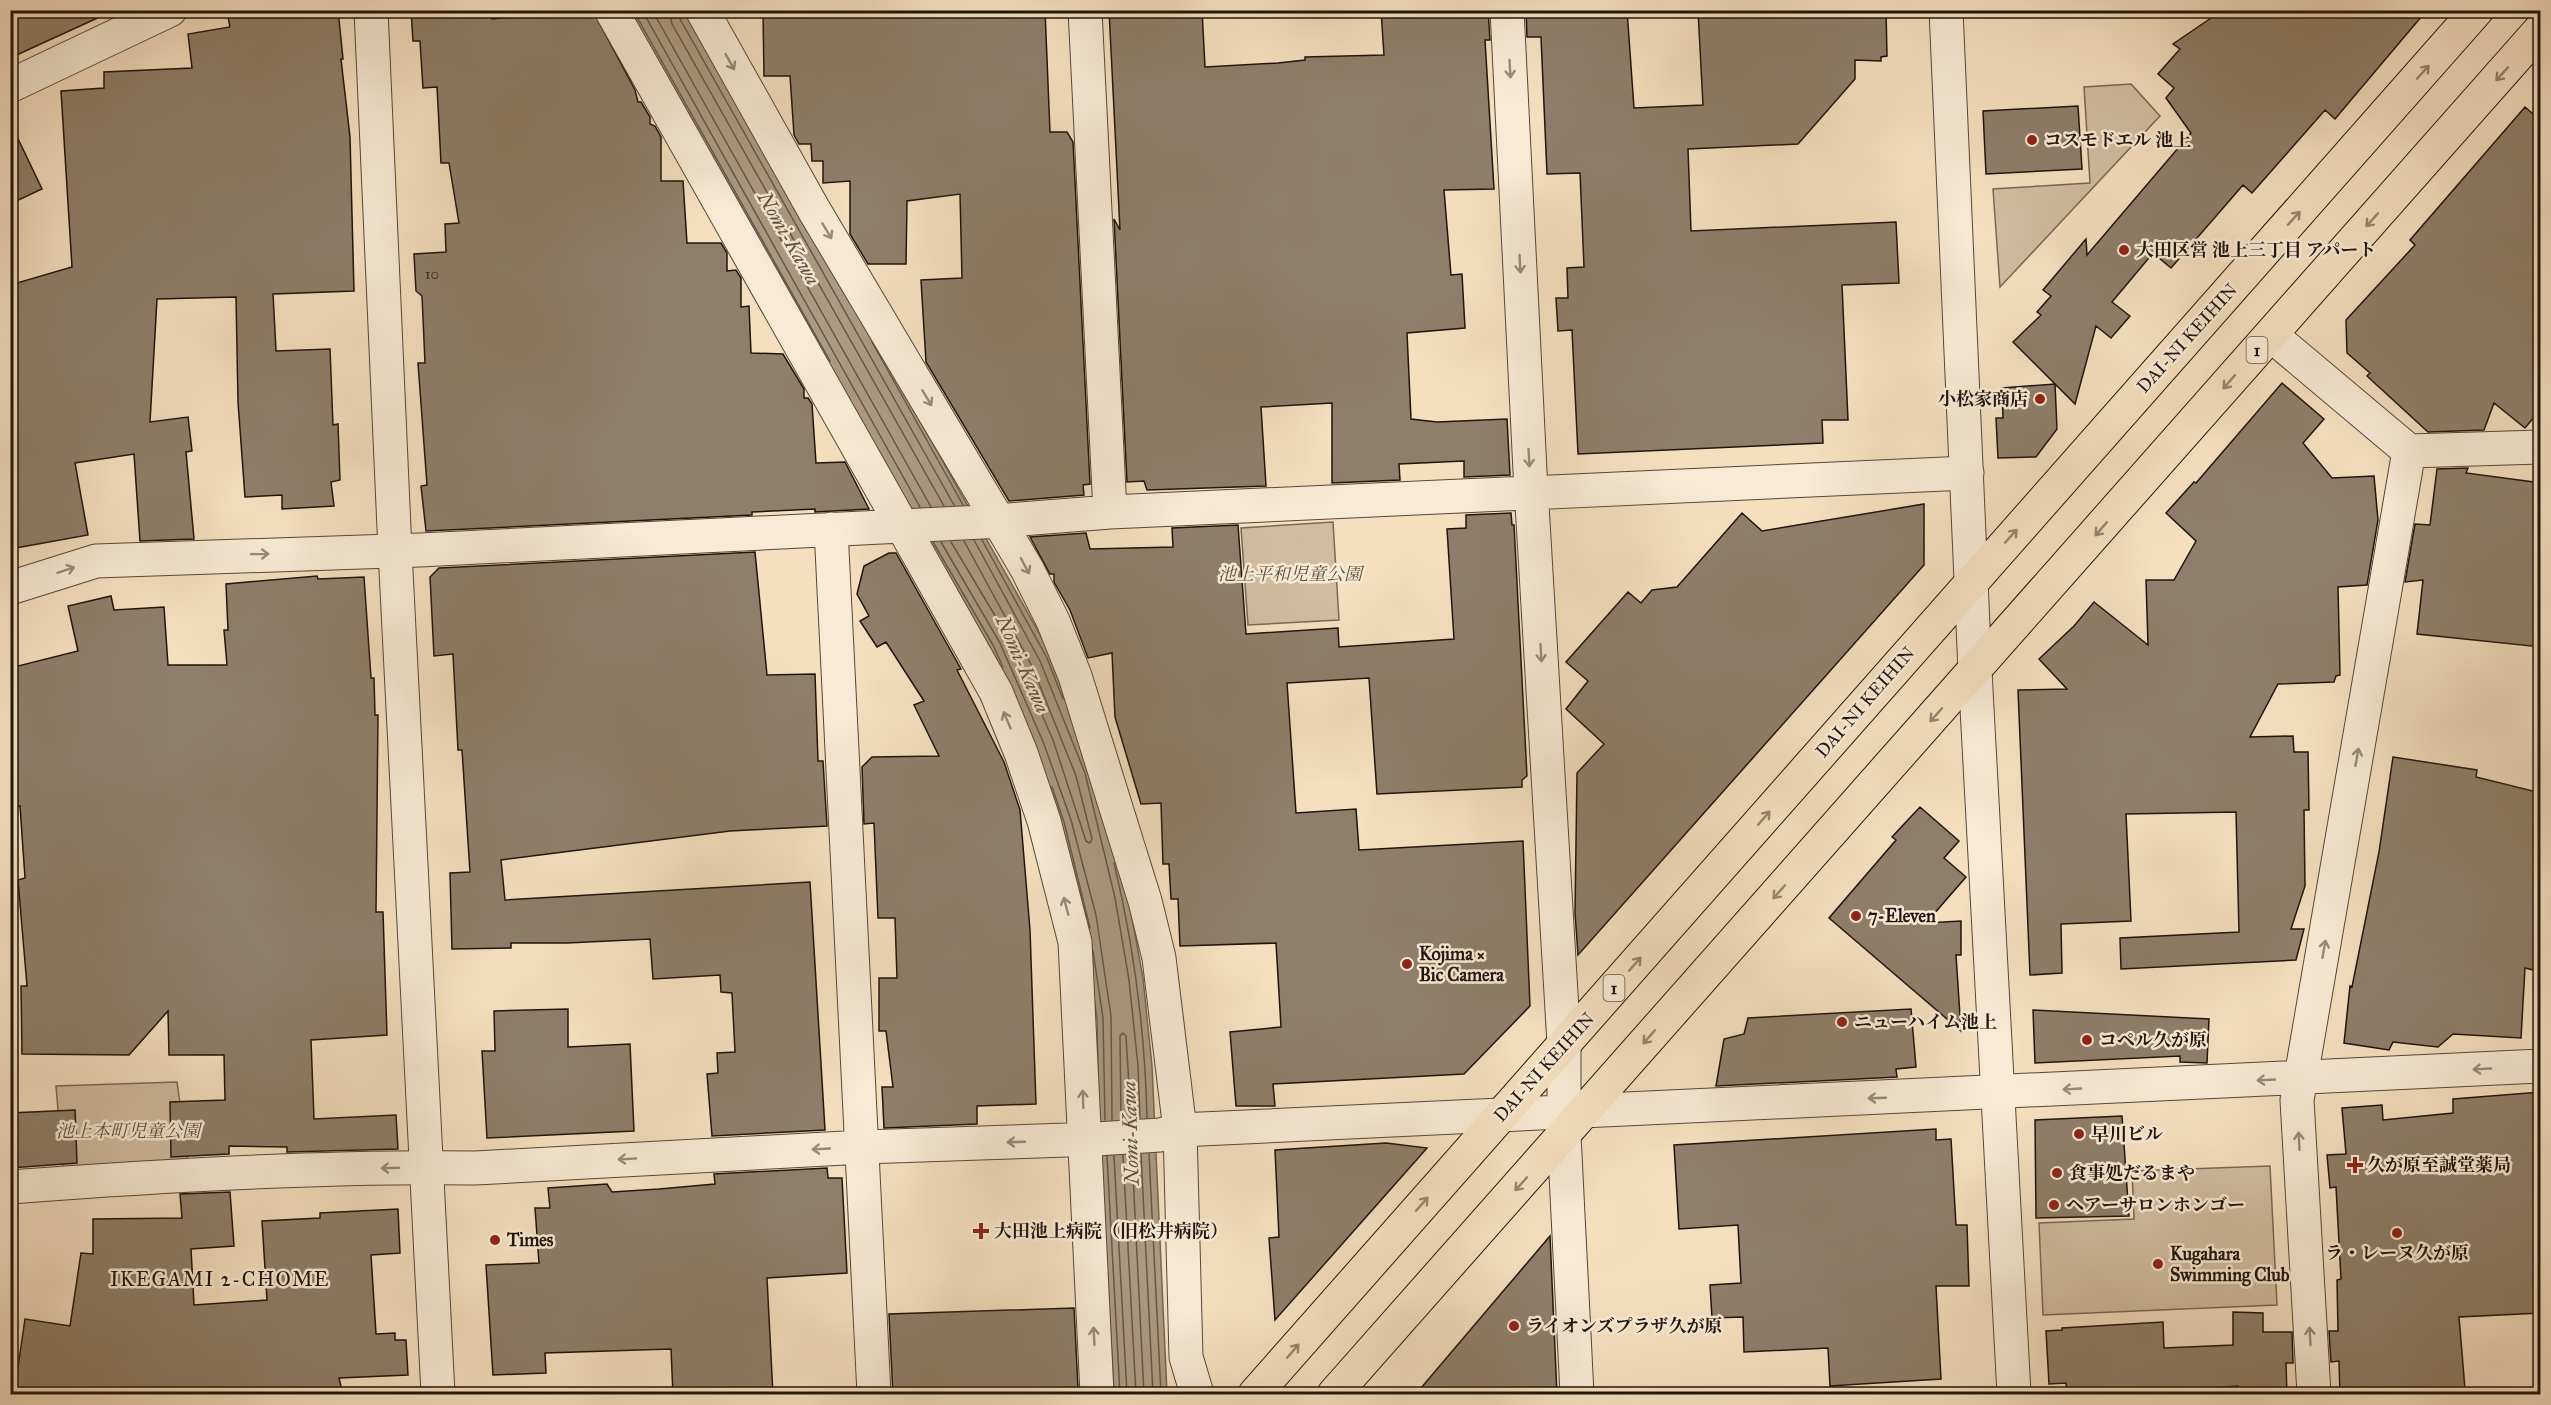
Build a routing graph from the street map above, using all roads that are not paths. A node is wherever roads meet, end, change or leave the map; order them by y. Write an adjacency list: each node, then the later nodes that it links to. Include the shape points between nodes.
1 (170, 10): 10 (street)
2 (371, 10): 20 (street)
3 (611, 10): 18 (street)
4 (702, 10): 17 (street, one-way to 17)
5 (1085, 10): 16 (street)
6 (1508, 10): 15 (street, one-way to 15)
7 (1946, 10): 14 (street)
8 (2477, 10): 21 (highway, DAI-NI KEIHIN / 1, one-way to 8)
9 (2541, 30): 11 (highway, 1, one-way to 11)
10 (10, 86)
11 (2271, 335): 13 (street); 23 (highway, 1, one-way to 23)
12 (2541, 447): 13 (street)
13 (2409, 451): 26 (street, one-way to 13)
14 (1967, 473): 15 (street); 21 (street)
15 (1531, 494): 16 (street); 24 (street, one-way to 24)
16 (1110, 512): 17 (street)
17 (991, 521): 18 (street); 30 (street, one-way to 30, via 1053,621 1075,676 1145,901 1159,958)
18 (906, 525): 19 (street); 31 (street, one-way to 18, via 1075,942 1044,821 1022,753 996,692)
19 (831, 529): 20 (street); 32 (street)
20 (394, 551): 22 (street, one-way to 20, via 96,561); 33 (street)
21 (1972, 580): 23 (street); 24 (highway, DAI-NI KEIHIN / 1, one-way to 21)
22 (10, 588)
23 (1975, 671): 27 (street); 29 (highway, 1, one-way to 29)
24 (1564, 1044): 28 (highway, DAI-NI KEIHIN / 1); 29 (street)
25 (2541, 1066): 26 (street, one-way to 26)
26 (2302, 1078): 27 (street, one-way to 27); 43 (street, one-way to 26, via 2297,1100)
27 (1998, 1092): 29 (street, one-way to 29); 42 (street)
28 (1500, 1117): 29 (street); 30 (street); 39 (highway, DAI-NI KEIHIN / 1, one-way to 28)
29 (1571, 1119): 40 (highway, 1, one-way to 40); 41 (street)
30 (1170, 1133): 31 (street); 38 (street, via 1186,1357)
31 (1090, 1139): 32 (street, one-way to 32); 37 (street, one-way to 31)
32 (863, 1147): 33 (street, one-way to 33, via 476,1168); 36 (street)
33 (426, 1167): 34 (street, one-way to 34); 35 (street)
34 (10, 1187)
35 (438, 1395)
36 (874, 1395)
37 (1096, 1395)
38 (1197, 1395)
39 (1255, 1395)
40 (1334, 1395)
41 (1577, 1395)
42 (2014, 1395)
43 (2314, 1395)

